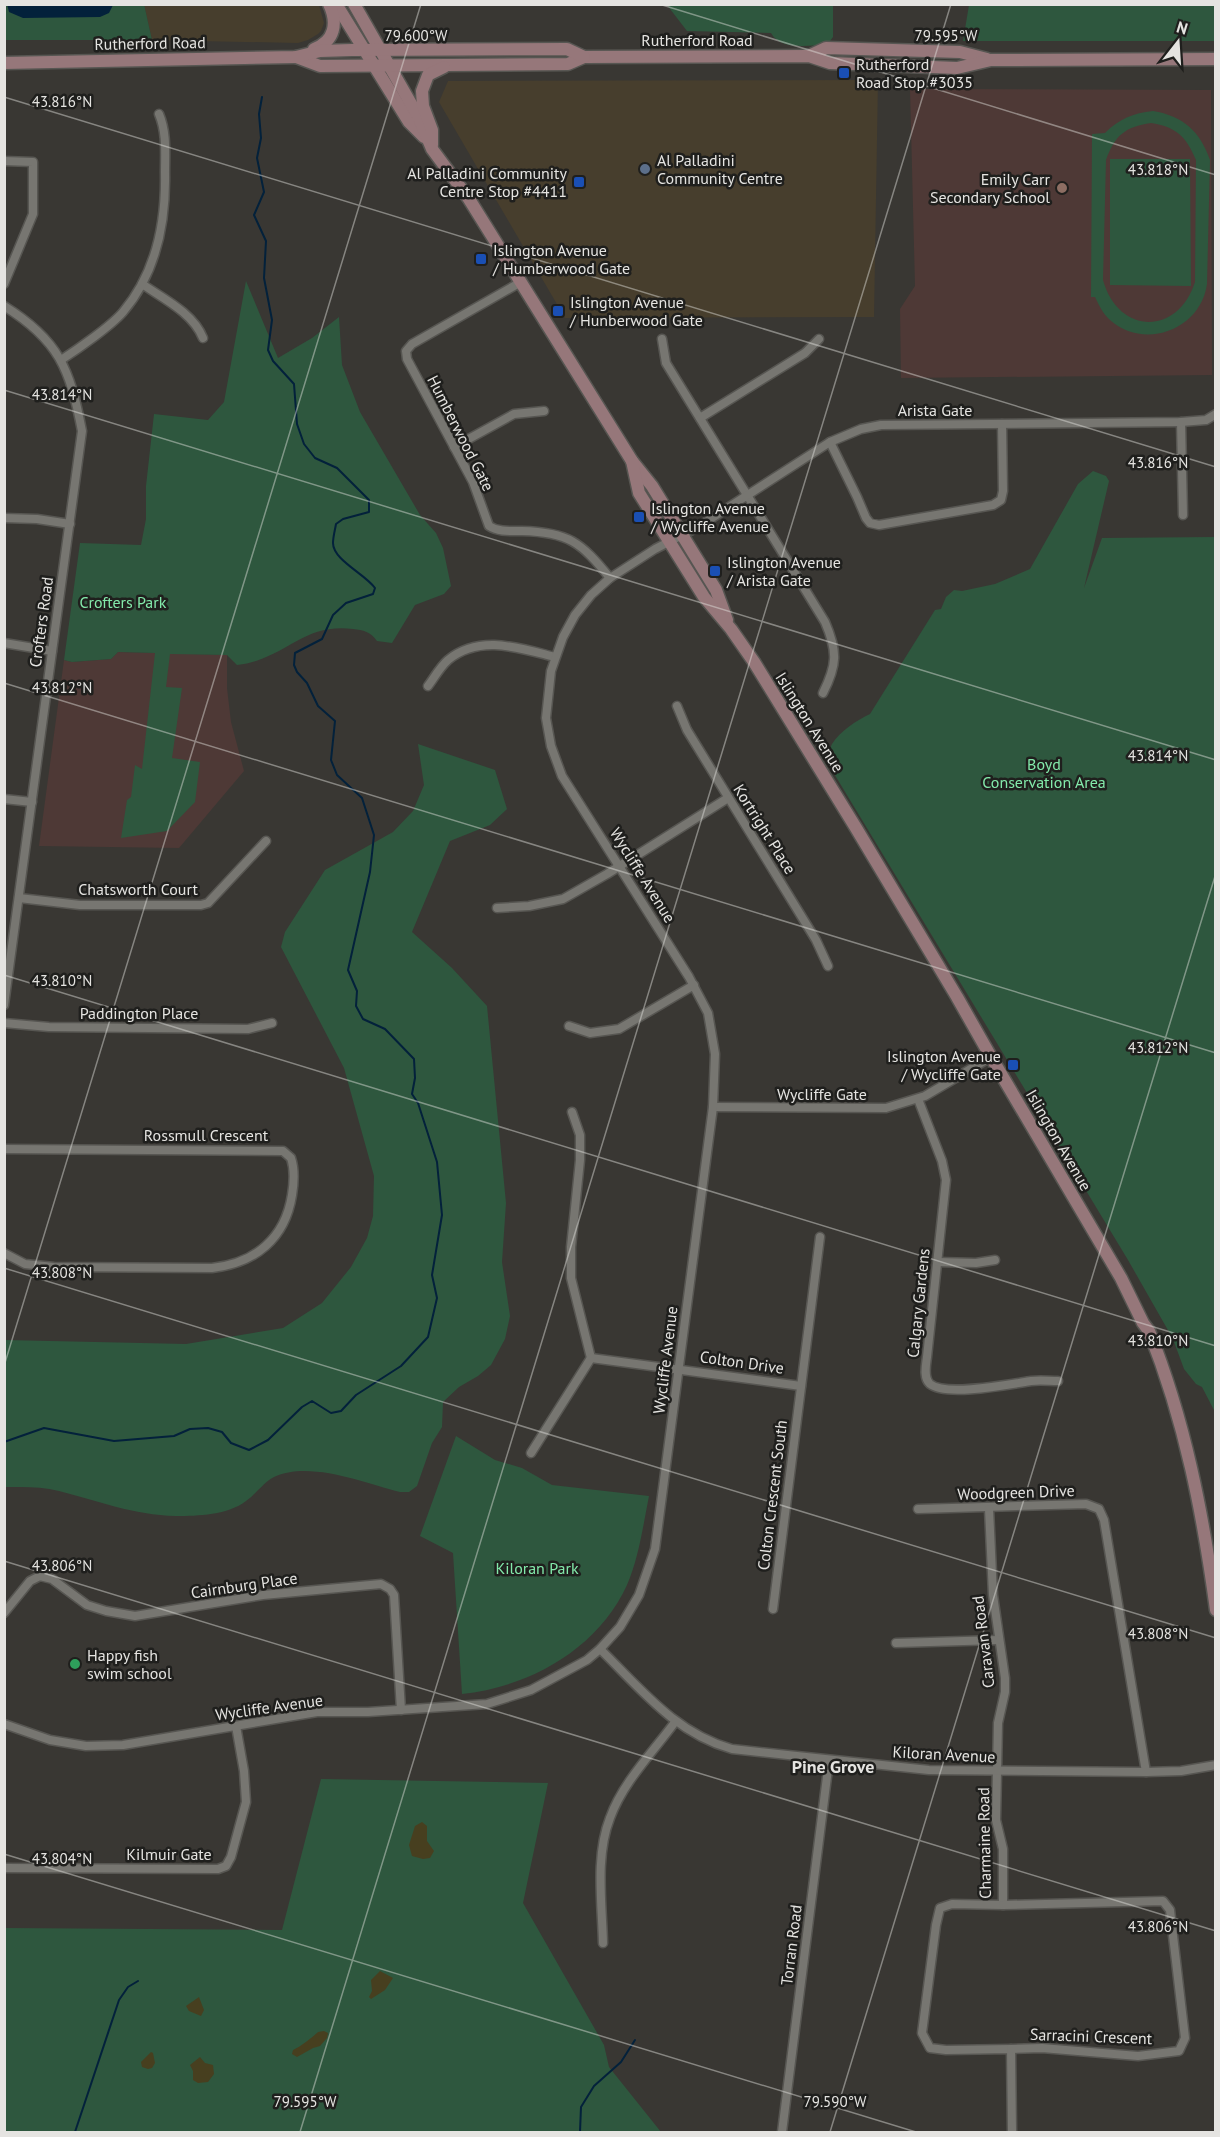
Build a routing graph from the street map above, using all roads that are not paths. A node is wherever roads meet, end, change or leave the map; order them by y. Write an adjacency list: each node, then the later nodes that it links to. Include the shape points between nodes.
1 (328, 4): 6 (main road, via 335,24 327,42)
2 (336, 4): 4 (main road, Islington Avenue)
3 (354, 4): 5 (main road, Islington Avenue)
4 (364, 50): 5 (main road, Rutherford Road); 7 (main road, Rutherford Road, via 320,51); 12 (main road, Islington Avenue)
5 (380, 50): 8 (main road, Rutherford Road, via 567,49); 13 (main road, Islington Avenue)
6 (280, 57): 7 (main road, Rutherford Road); 10 (main road, Rutherford Road)
7 (296, 57): 12 (main road, Rutherford Road, via 320,66)
8 (585, 57): 9 (main road, Rutherford Road, via 809,57 830,63 957,68 991,60); 11 (main road, Rutherford Road, via 568,64)
9 (1215, 59)
10 (4, 63)
11 (450, 64): 13 (main road, Rutherford Road); 15 (main road, via 432,72 423,87 423,106 432,130)
12 (374, 65): 13 (main road, Rutherford Road); 15 (main road, Islington Avenue, via 409,122)
13 (388, 65): 15 (main road, Islington Avenue, via 418,116)
14 (159, 114): 19 (street, via 165,128 166,196 158,245)
15 (429, 144): 17 (main road, Islington Avenue)
16 (4, 161): 18 (street, via 33,162 33,214)
17 (521, 282): 31 (street, Humberwood Gate, via 406,351 406,359); 32 (main road, Islington Avenue)
18 (4, 284)
19 (142, 284): 21 (street, via 192,320); 24 (street, via 122,313)
20 (4, 306): 24 (street, Crofters Road, via 46,337)
21 (203, 338)
22 (662, 339): 27 (street, via 666,363)
23 (819, 339): 27 (street, via 805,353)
24 (61, 360): 36 (street, Crofters Road, via 76,398 82,431)
25 (544, 411): 31 (street, via 514,414)
26 (1215, 414): 28 (street, Arista Gate, via 1206,420)
27 (700, 418): 33 (street)
28 (1181, 422): 29 (street, Arista Gate); 34 (street)
29 (1002, 424): 30 (street, Arista Gate, via 882,425); 30 (street, via 1002,500 993,505 879,525 866,518)
30 (830, 442): 33 (street, Arista Gate)
31 (454, 447): 39 (street, Humberwood Gate, via 473,482 489,526 562,536 584,548)
32 (632, 461): 37 (main road, Islington Avenue); 38 (main road, Islington Avenue, via 639,493)
33 (747, 494): 37 (street, Arista Gate); 45 (street, via 830,633 836,657)
34 (1183, 515)
35 (4, 518): 36 (street)
36 (70, 524): 42 (street, Crofters Road)
37 (683, 535): 38 (street, Arista Gate); 40 (main road, Islington Avenue, via 716,590)
38 (669, 542): 39 (street, Wycliffe Avenue); 40 (main road, Islington Avenue, via 704,597)
39 (610, 578): 43 (street, Wycliffe Avenue, via 579,609)
40 (731, 629): 60 (main road, Islington Avenue, via 856,828)
41 (4, 643): 42 (street)
42 (52, 651): 49 (street, Crofters Road)
43 (555, 657): 44 (street, via 494,644 466,648 446,662); 51 (street, Wycliffe Avenue, via 546,718 551,746 562,776)
44 (428, 687)
45 (823, 693)
46 (677, 706): 47 (street, Kortright Place)
47 (728, 798): 51 (street); 54 (street, Kortright Place)
48 (4, 799): 49 (street)
49 (32, 802): 52 (street, Crofters Road)
50 (266, 841): 52 (street, Chatsworth Court, via 208,903 201,905 80,905)
51 (620, 866): 53 (street, via 563,899); 55 (street, Wycliffe Avenue)
52 (19, 898): 56 (street, Crofters Road)
53 (497, 908)
54 (828, 966)
55 (694, 984): 59 (street, via 619,1029 590,1033); 62 (street, Wycliffe Avenue, via 713,1033)
56 (4, 1005)
57 (4, 1023): 58 (street, Paddington Place, via 248,1029)
58 (272, 1023)
59 (569, 1026)
60 (990, 1057): 61 (street, Wycliffe Gate); 77 (main road, Islington Avenue, via 1149,1331 1186,1442)
61 (918, 1099): 62 (street, Wycliffe Gate, via 881,1109); 68 (street, Calgary Gardens, via 946,1180)
62 (713, 1107): 70 (street, Wycliffe Avenue)
63 (572, 1112): 69 (street, via 580,1136 580,1160 571,1278)
64 (4, 1149): 66 (street, Rossmull Crescent, via 283,1151 291,1158 294,1177 289,1211 278,1233 256,1254 229,1266 54,1267 25,1264)
65 (820, 1237): 72 (street, Colton Crescent South)
66 (4, 1253)
67 (995, 1260): 68 (street)
68 (938, 1262): 71 (street, Calgary Gardens, via 927,1357 929,1383 936,1387 980,1389)
69 (591, 1358): 70 (street, Colton Drive); 73 (street)
70 (679, 1369): 72 (street, Colton Drive); 81 (street, Wycliffe Avenue, via 653,1557 630,1612)
71 (1059, 1381)
72 (801, 1386): 76 (street, Colton Crescent South)
73 (531, 1453)
74 (918, 1509): 75 (street, Woodgreen Drive)
75 (988, 1509): 79 (street, Caravan Road); 89 (street, Woodgreen Drive, via 1086,1504 1099,1509)
76 (773, 1609)
77 (1215, 1610)
78 (4, 1613): 82 (street, Cairnburg Place, via 30,1581 40,1576 52,1579 87,1605 135,1616 263,1595 381,1584 394,1595)
79 (998, 1640): 80 (street); 88 (street, Caravan Road, via 1005,1678 998,1723)
80 (896, 1643)
81 (600, 1649): 82 (street, Wycliffe Avenue, via 531,1690 487,1704); 83 (street, Kiloran Avenue)
82 (401, 1710): 85 (street, Wycliffe Avenue, via 317,1712)
83 (675, 1722): 86 (street, Kiloran Avenue, via 703,1739 732,1749); 92 (street, via 630,1782 609,1819 602,1865)
84 (4, 1724): 85 (street, Wycliffe Avenue, via 50,1740 86,1746 123,1745)
85 (236, 1726): 90 (street, Kilmuir Gate, via 246,1802 226,1866)
86 (829, 1761): 88 (street, Kiloran Avenue); 94 (street, Torran Road)
87 (1215, 1765): 89 (street, Kiloran Avenue)
88 (998, 1772): 89 (street, Kiloran Avenue); 91 (street, Charmaine Road, via 996,1820 1003,1849)
89 (1146, 1772)
90 (4, 1868)
91 (1003, 1905): 93 (street, Charmaine Road, via 952,1904 940,1908 922,2033 930,2048); 93 (street, Sarracini Crescent, via 1163,1901 1170,1910 1185,2038 1179,2051 1138,2056)
92 (603, 1943)
93 (1011, 2049): 95 (street)
94 (782, 2133)
95 (1012, 2133)

